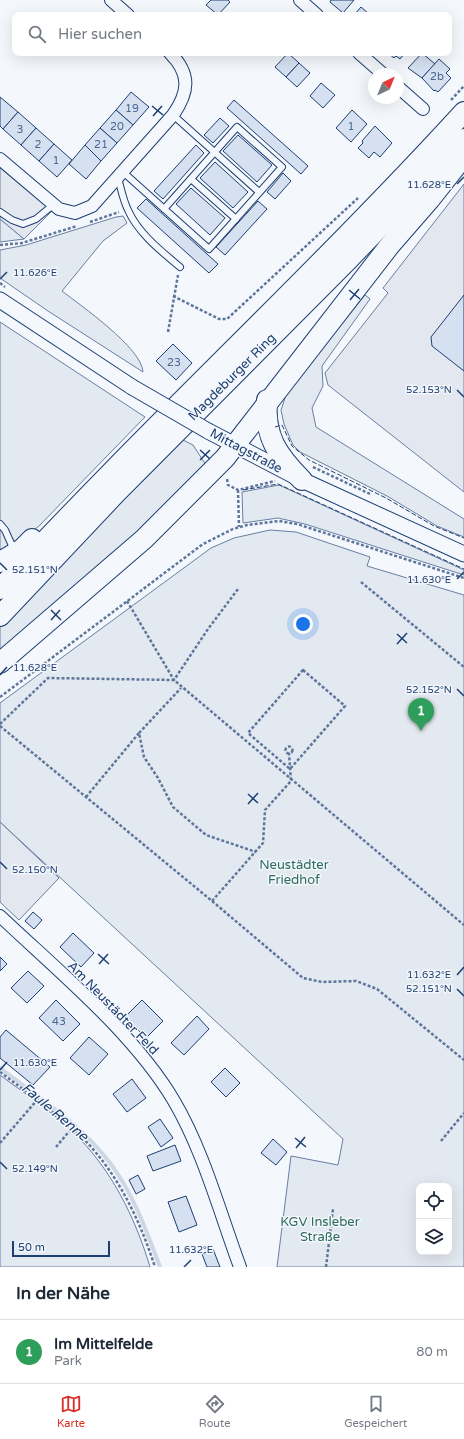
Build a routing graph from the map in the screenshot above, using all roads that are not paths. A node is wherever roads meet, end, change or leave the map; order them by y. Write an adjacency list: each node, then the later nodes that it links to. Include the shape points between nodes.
1 (111, 0): 3 (street)
2 (300, 0): 4 (street)
3 (125, 12)
4 (314, 12)
5 (172, 56): 11 (street, via 184,70 186,88 182,102)
6 (362, 56): 7 (street)
7 (376, 68)
8 (404, 92): 10 (street)
9 (456, 108): 27 (highway, Magdeburger Ring, via 297,286)
10 (422, 109)
11 (173, 115): 13 (lane); 16 (street)
12 (464, 139): 33 (highway, Magdeburger Ring, via 347,261 116,493)
13 (215, 152): 17 (lane); 18 (lane); 18 (lane, via 237,127 282,167)
14 (464, 156): 25 (highway, via 390,244)
15 (0, 158): 19 (street)
16 (121, 175): 19 (street, via 95,203 81,211 67,212); 20 (lane); 23 (lane, via 127,210 141,229)
17 (191, 179): 20 (lane); 22 (lane)
18 (259, 192): 22 (lane)
19 (53, 205): 21 (lane, via 36,219 23,224)
20 (164, 209): 22 (lane, via 209,249)
21 (0, 212)
22 (236, 219)
23 (180, 266)
24 (0, 300): 26 (street, Mittagstraße, bridge, via 132,387)
25 (268, 400): 26 (highway); 28 (highway, via 266,414 270,436 278,454)
26 (235, 445): 28 (street, Mittagstraße); 34 (highway, via 164,521)
27 (111, 472): 31 (highway, via 90,481 28,543); 32 (highway, Magdeburger Ring)
28 (302, 480): 30 (street, Mittagstraße)
29 (0, 524): 31 (lane, via 5,530)
30 (464, 554)
31 (8, 558)
32 (0, 589)
33 (0, 616)
34 (0, 663)
35 (0, 916): 36 (street, Am Neustädter Feld, via 106,1017 143,1058 167,1090 189,1128)
36 (240, 1267)

